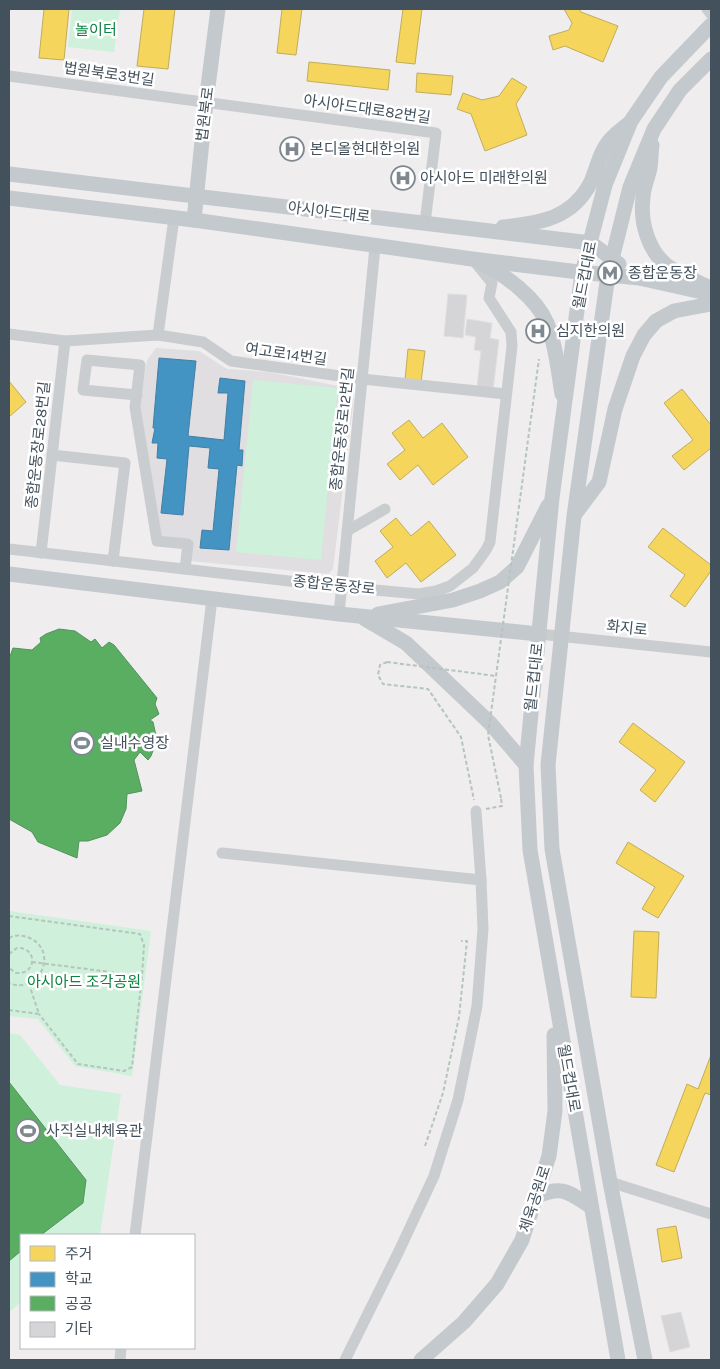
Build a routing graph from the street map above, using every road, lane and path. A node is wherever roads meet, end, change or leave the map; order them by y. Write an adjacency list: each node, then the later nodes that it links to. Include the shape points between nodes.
1 (218, 9): 7 (main road, 법원북로)
2 (707, 9): 3 (street)
3 (711, 14)
4 (711, 25): 8 (main road, 월드컵대로, via 661,77)
5 (711, 58): 9 (main road, 월드컵대로, via 680,90)
6 (9, 76): 7 (street, 법원북로3번길)
7 (206, 102): 11 (main road, 법원북로); 15 (street, 아시아드대로82번길, via 436,134)
8 (630, 121): 16 (main road, via 610,140 591,182 572,207 538,222); 17 (main road, 월드컵대로, via 605,185)
9 (654, 129): 19 (main road, 월드컵대로, via 630,187); 24 (main road, via 642,197 646,233 660,259)
10 (9, 174): 11 (main road, 아시아드대로)
11 (196, 197): 14 (main road, 법원북로); 15 (main road, 아시아드대로)
12 (9, 198): 13 (main road, 아시아드대로)
13 (174, 218): 14 (main road, 아시아드대로); 28 (street)
14 (194, 220): 18 (main road, 아시아드대로)
15 (425, 223): 16 (main road, 아시아드대로)
16 (477, 230): 17 (main road, 아시아드대로)
17 (591, 243): 19 (main road, 아시아드대로); 21 (main road, 월드컵대로)
18 (375, 246): 20 (main road, 아시아드대로); 31 (street, 종합운동장로12번길)
19 (612, 258): 22 (main road, 월드컵대로); 23 (main road, 아시아드대로)
20 (472, 259): 21 (main road, 아시아드대로); 32 (street, 종합운동장로, via 492,283 490,298 511,332); 34 (main road, via 506,276 531,300 546,321)
21 (582, 273): 22 (main road, 아시아드대로); 34 (main road, 월드컵대로)
22 (608, 275): 23 (main road, 아시아드대로); 38 (main road, 월드컵대로)
23 (639, 278): 25 (main road, 아시아드대로)
24 (711, 288)
25 (711, 294)
26 (711, 304): 38 (main road, via 674,311 656,321 644,335 633,356 615,409 600,482)
27 (9, 334): 29 (street, 여고로14번길)
28 (158, 336): 29 (street, 여고로14번길); 31 (street, 여고로14번길, via 203,342 231,361)
29 (65, 341): 35 (street, 종합운동장로28번길)
30 (539, 359): 52 (path, bridge)
31 (362, 379): 32 (street, 여고로14번길); 39 (street, 종합운동장로12번길)
32 (506, 394): 45 (street, 종합운동장로, via 490,542 472,568 450,586 419,594)
33 (137, 396): 33 (street, via 140,365 87,360 83,390); 43 (street, via 135,407 157,541 188,544)
34 (565, 409): 36 (main road, 월드컵대로)
35 (52, 455): 41 (street, 종합운동장로28번길); 42 (street, via 125,463)
36 (552, 498): 48 (main road, via 516,567 500,582 453,600); 49 (main road, 월드컵대로)
37 (385, 509): 39 (street)
38 (574, 516): 50 (main road, 월드컵대로)
39 (347, 531): 45 (street, 종합운동장로12번길)
40 (9, 549): 41 (street, 종합운동장로)
41 (41, 553): 42 (street, 종합운동장로)
42 (113, 561): 43 (street, 종합운동장로)
43 (185, 569): 45 (street, 종합운동장로)
44 (9, 574): 46 (main road, 종합운동장로)
45 (342, 587): 47 (street, 종합운동장로12번길)
46 (212, 599): 47 (main road, 종합운동장로); 76 (street)
47 (339, 614): 48 (main road, 종합운동장로)
48 (362, 617): 49 (main road, 종합운동장로); 53 (main road, via 406,643)
49 (539, 634): 50 (street, 화지로); 54 (main road, 월드컵대로)
50 (562, 636): 51 (street, 화지로); 72 (main road, 월드컵대로, via 548,764 552,849)
51 (711, 652)
52 (496, 676): 53 (path, bridge); 55 (path, bridge, via 387,662 380,665 378,675 383,684 428,689 461,737)
53 (490, 724): 54 (main road); 55 (path, bridge, via 488,735 502,806)
54 (526, 765): 68 (main road, 월드컵대로, via 530,850)
55 (476, 811): 57 (street)
56 (222, 853): 57 (street)
57 (481, 880): 77 (street, via 483,929 478,1006 458,1100 434,1176)
58 (9, 916): 65 (path, via 140,934 144,945)
59 (9, 938): 63 (path, via 20,935 36,941 44,955)
60 (461, 941): 71 (path, via 467,941 460,1017 443,1093)
61 (9, 954): 62 (path, via 17,948 25,949)
62 (32, 962): 63 (path); 64 (path, via 24,972 16,973)
63 (44, 964): 65 (path); 67 (path, via 42,972)
64 (9, 968)
65 (142, 976): 70 (path, via 132,1067 124,1071 78,1064)
66 (9, 983): 67 (path, via 14,986)
67 (29, 984): 70 (path)
68 (556, 1001): 73 (main road, 체육공원로, via 555,1111 549,1156); 74 (main road, 월드컵대로)
69 (9, 1010): 70 (path)
70 (39, 1014)
71 (425, 1146)
72 (610, 1182): 75 (street); 80 (main road, 월드컵대로)
73 (537, 1196): 74 (main road, via 561,1190); 78 (main road, 체육공원로, via 522,1240 497,1284 464,1322)
74 (590, 1206): 79 (main road, 월드컵대로)
75 (711, 1214)
76 (135, 1234)
77 (345, 1360)
78 (421, 1360)
79 (618, 1360)
80 (645, 1360)

